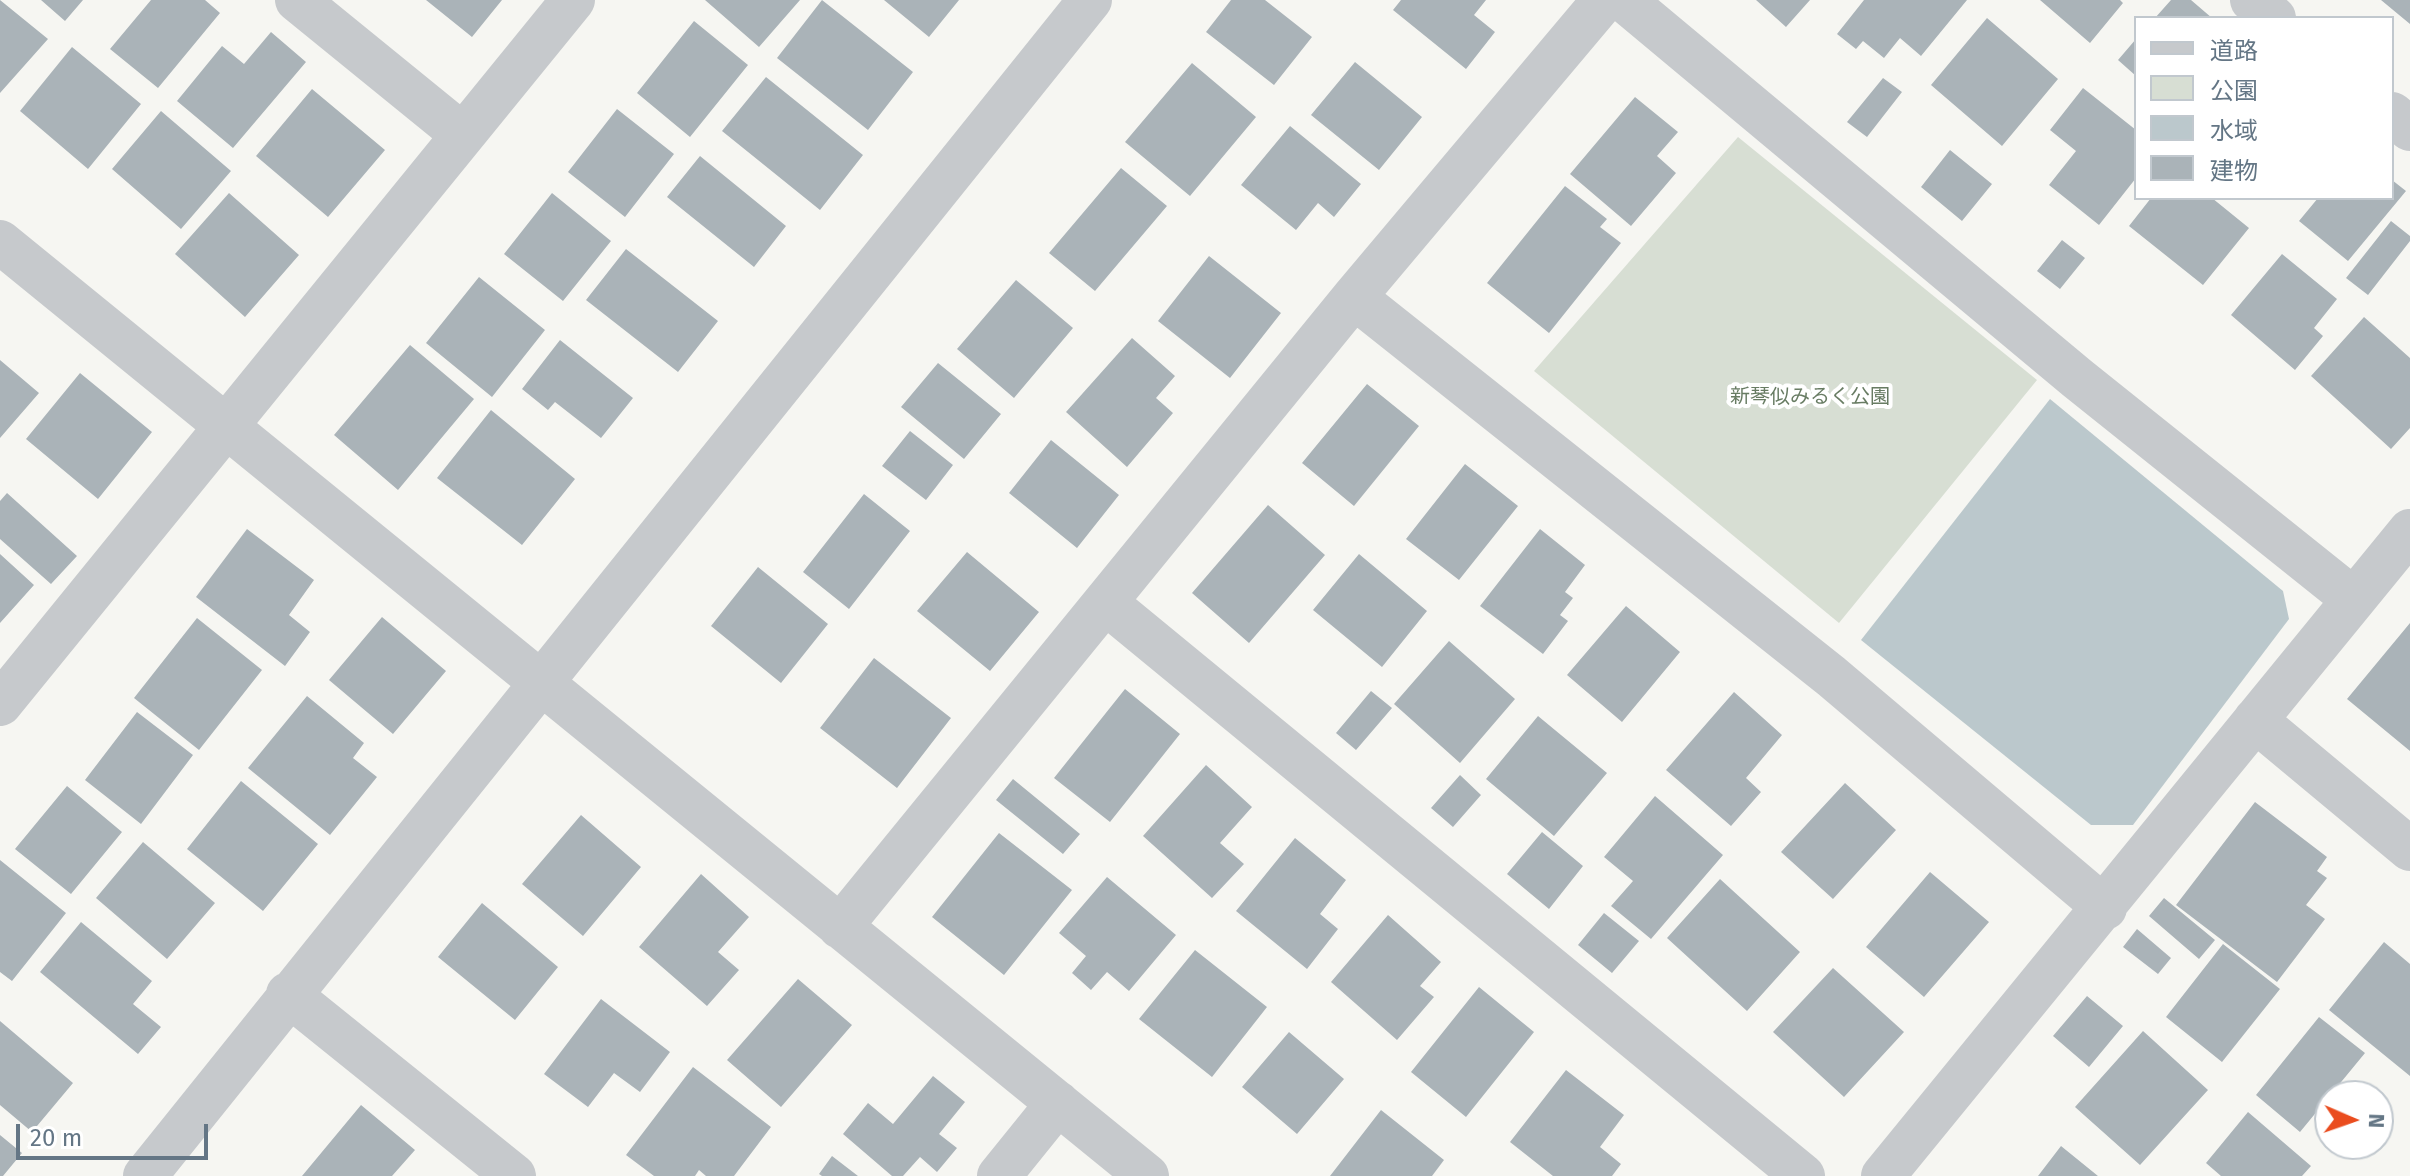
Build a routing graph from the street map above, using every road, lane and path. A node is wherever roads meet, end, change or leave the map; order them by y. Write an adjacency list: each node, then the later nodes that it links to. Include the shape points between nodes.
1 (297, 0): 10 (street)
2 (573, 0): 10 (street)
3 (1090, 0): 17 (street)
4 (1604, 0): 12 (street)
5 (1624, 0): 15 (street, via 2077,378)
6 (2252, 0): 7 (street)
7 (2272, 16)
8 (2394, 116): 9 (street)
9 (2410, 129)
10 (463, 135): 13 (street)
11 (0, 242): 13 (street)
12 (1354, 297): 16 (street); 21 (street, via 1831,676)
13 (225, 425): 17 (street); 18 (street)
14 (2410, 531): 15 (street)
15 (2352, 598): 19 (street)
16 (1106, 603): 22 (street); 29 (street)
17 (539, 681): 22 (street); 23 (street)
18 (0, 704)
19 (2255, 720): 20 (street); 21 (street)
20 (2410, 849)
21 (2105, 908): 30 (street)
22 (840, 927): 24 (street)
23 (288, 994): 25 (street); 26 (street)
24 (1058, 1103): 27 (street); 28 (street)
25 (145, 1176)
26 (514, 1176)
27 (999, 1176)
28 (1147, 1176)
29 (1803, 1176)
30 (1883, 1176)

